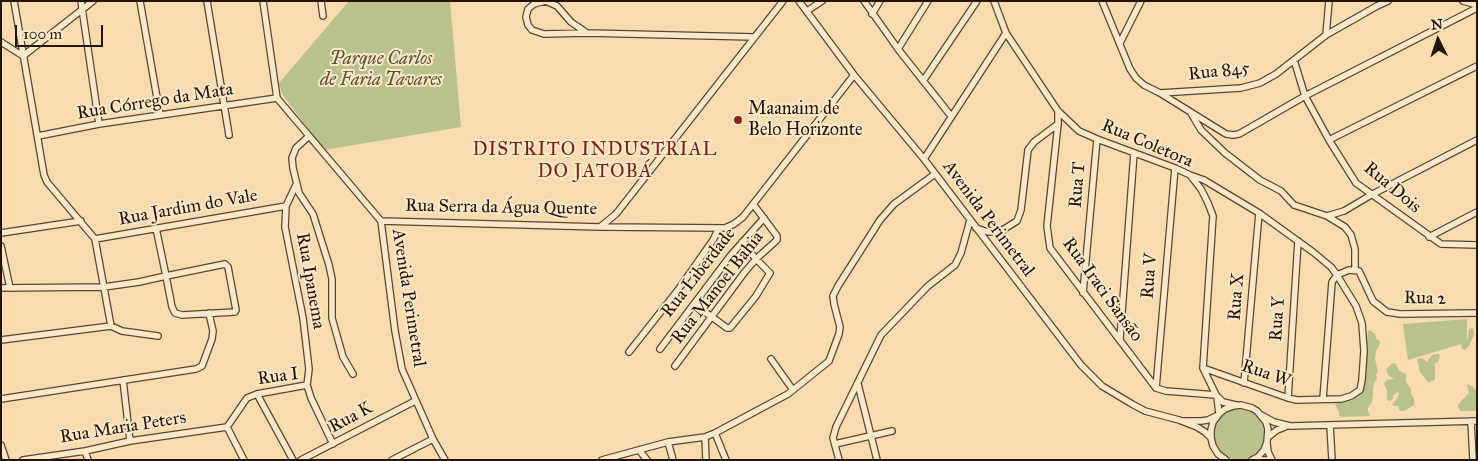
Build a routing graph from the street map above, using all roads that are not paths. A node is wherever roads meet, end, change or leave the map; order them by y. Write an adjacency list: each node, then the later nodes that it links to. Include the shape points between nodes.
1 (14, 1): 34 (street)
2 (81, 1): 23 (street)
3 (93, 1): 23 (street)
4 (140, 1): 45 (street)
5 (207, 1): 42 (street)
6 (263, 1): 41 (street)
7 (321, 1): 26 (street)
8 (546, 1): 27 (street, via 557,6 571,22); 27 (street, via 528,9 526,17 532,30 544,34)
9 (783, 1): 30 (street, Rua Serra da Água Quente)
10 (799, 1): 24 (street, Avenida Perimetral)
11 (822, 1): 24 (street)
12 (864, 1): 25 (street)
13 (880, 1): 25 (street)
14 (928, 1): 33 (street)
15 (977, 1): 38 (street)
16 (994, 1): 28 (street, Rua Coletora)
17 (1102, 1): 32 (street)
18 (1141, 1): 32 (street)
19 (1329, 1): 29 (street)
20 (1388, 1): 29 (street, Rua 845)
21 (1463, 1): 22 (street)
22 (1477, 6): 40 (street)
23 (82, 11): 34 (street); 47 (street)
24 (807, 11): 37 (street, Avenida Perimetral)
25 (872, 14): 33 (street)
26 (323, 16)
27 (587, 33): 30 (street)
28 (1006, 33): 43 (street, Rua Coletora); 46 (street)
29 (1326, 35): 35 (street, Rua 845)
30 (754, 37): 71 (street, Rua Serra da Água Quente, via 616,214)
31 (1, 42): 34 (street)
32 (1120, 43): 39 (street, via 1136,78)
33 (898, 49): 38 (street)
34 (22, 56): 50 (street)
35 (1294, 60): 39 (street, Rua 845, via 1260,83 1241,88); 40 (street, Rua Dois)
36 (1477, 66): 53 (street)
37 (854, 75): 56 (street, Avenida Perimetral); 62 (street)
38 (923, 81): 46 (street)
39 (1160, 93): 44 (street)
40 (1305, 96): 44 (street, via 1234,135 1226,134); 53 (street, Rua Dois)
41 (277, 98): 42 (street, Rua Córrego da Mata); 51 (street)
42 (224, 106): 45 (street, Rua Córrego da Mata); 49 (street)
43 (1058, 112): 48 (street, Rua Iraci Sansão); 52 (street, Rua Coletora, via 1079,131)
44 (1190, 112): 66 (street, via 1201,130 1260,180 1281,191 1294,204)
45 (160, 115): 47 (street, Rua Córrego da Mata)
46 (951, 116): 56 (street)
47 (99, 124): 50 (street, Rua Córrego da Mata)
48 (1058, 124): 74 (street, via 1028,150 1017,221 1001,230 988,232); 89 (street, Rua Iraci Sansão, via 1048,239 1050,248)
49 (229, 135)
50 (38, 136): 69 (street, via 44,175)
51 (310, 136): 60 (street, via 296,148 292,158); 70 (street)
52 (1097, 139): 55 (street, Rua Coletora); 89 (street, Rua T)
53 (1329, 140): 61 (street, Rua Dois, via 1356,183)
54 (1477, 140): 61 (street)
55 (1134, 153): 57 (street, Rua Coletora); 96 (street)
56 (924, 159): 58 (street, Avenida Perimetral)
57 (1175, 168): 59 (street, Rua Coletora); 108 (street, Rua V)
58 (934, 174): 68 (street, Avenida Perimetral); 109 (street, via 894,204 880,220 833,296 840,327 829,361)
59 (1190, 175): 65 (street); 102 (street, Rua Coletora, via 1213,216)
60 (296, 185): 63 (street, Rua Ipanema); 103 (street, via 313,214 329,265 332,318 343,357)
61 (1371, 195): 66 (street, via 1344,211); 76 (street, Rua Dois)
62 (753, 204): 67 (street, Rua Manoel Bahia); 73 (street, via 743,217)
63 (286, 206): 72 (street, Rua Jardim do Vale); 106 (street, Rua Ipanema, via 285,227 303,318 309,369)
64 (1477, 212): 76 (street)
65 (1260, 213): 79 (street); 105 (street, Rua X)
66 (1327, 216): 83 (street, via 1345,227 1351,235)
67 (764, 218): 78 (street, Rua Liberdade); 82 (street, Rua Manoel Bahia, via 778,240)
68 (970, 220): 74 (street, Avenida Perimetral); 107 (street, via 955,265 928,286 881,336)
69 (81, 221): 75 (street); 77 (street)
70 (381, 221): 71 (street, Rua Serra da Água Quente); 115 (street, Avenida Perimetral, via 402,370)
71 (600, 227): 73 (street)
72 (156, 228): 77 (street, Rua Jardim do Vale); 85 (street)
73 (719, 228): 99 (street, via 678,290)
74 (976, 228): 119 (street, Avenida Perimetral, via 1060,340 1102,386 1145,411)
75 (1, 233)
76 (1429, 237): 80 (street, Rua Dois, via 1441,244)
77 (95, 239): 86 (street)
78 (742, 242): 82 (street); 90 (street, Rua Liberdade)
79 (1298, 242): 84 (street); 112 (street, Rua Y)
80 (1477, 245)
81 (1, 246): 88 (street)
82 (756, 259): 93 (street, Rua Manoel Bahia); 93 (street, via 770,273 756,296 731,327 727,328)
83 (1355, 270): 84 (street); 92 (street, Rua 2, via 1373,301 1387,312)
84 (1337, 275): 113 (street, via 1332,282); 113 (street, Rua W, via 1356,306 1362,323 1362,380 1360,390 1351,396)
85 (166, 276): 86 (street); 91 (street, via 175,313); 91 (street, via 227,265 236,311)
86 (104, 287): 88 (street); 94 (street)
87 (1, 288): 88 (street)
88 (10, 288)
89 (1083, 293): 96 (street, Rua Iraci Sansão)
90 (694, 304): 93 (street); 98 (street, Rua Liberdade)
91 (209, 313): 104 (street, via 212,339 202,366)
92 (1477, 313)
93 (712, 317): 101 (street, Rua Manoel Bahia)
94 (111, 326): 95 (street, via 122,331); 97 (street)
95 (158, 336)
96 (1120, 339): 108 (street, Rua Iraci Sansão)
97 (1, 340)
98 (660, 349)
99 (629, 352)
100 (771, 358): 109 (street)
101 (675, 366)
102 (1203, 368): 105 (street, Rua W); 111 (street, Rua Coletora)
103 (353, 374)
104 (123, 380): 114 (street); 131 (street)
105 (1244, 383): 112 (street, Rua W)
106 (307, 384): 110 (street, Rua I); 133 (street, Rua I)
107 (858, 384): 126 (street); 134 (street, via 836,427)
108 (1156, 388): 111 (street)
109 (793, 390): 125 (street)
110 (257, 394): 123 (street, Rua I, via 246,398); 142 (street)
111 (1217, 396): 116 (street, via 1224,402); 117 (street, Rua Coletora)
112 (1288, 398): 113 (street, Rua W)
113 (1323, 399)
114 (1, 400)
115 (416, 401): 129 (street, Avenida Perimetral); 133 (street, Rua K)
116 (1241, 405): 117 (street, Avenida Perimetral, via 1225,409); 118 (street)
117 (1218, 415): 119 (street, Avenida Perimetral, via 1201,421); 128 (street)
118 (1261, 415): 122 (street); 130 (street, via 1268,429)
119 (1179, 420): 128 (street, Avenida Perimetral, via 1202,430)
120 (1474, 421): 121 (street); 158 (street)
121 (1330, 425): 122 (street); 157 (street)
122 (1290, 426): 130 (street, via 1277,430)
123 (227, 427): 131 (street, Rua Maria Peters); 141 (street)
124 (892, 431): 126 (street)
125 (715, 433): 127 (street); 150 (street)
126 (871, 435): 134 (street); 152 (street)
127 (705, 437): 132 (street); 149 (street)
128 (1211, 438): 153 (street, via 1218,454)
129 (433, 439): 144 (street); 145 (street, Avenida Perimetral)
130 (1268, 440): 154 (street); 156 (street)
131 (130, 441): 137 (street, Rua Maria Peters)
132 (668, 442): 136 (street); 148 (street)
133 (333, 444): 143 (street, Rua K)
134 (834, 444): 151 (street)
135 (2, 446): 138 (street)
136 (638, 450): 146 (street); 147 (street)
137 (85, 451): 139 (street, Rua Maria Peters); 140 (street)
138 (6, 460)
139 (23, 460)
140 (88, 460)
141 (244, 460)
142 (293, 460)
143 (301, 460)
144 (392, 460)
145 (445, 460)
146 (602, 460)
147 (647, 460)
148 (673, 460)
149 (706, 460)
150 (726, 460)
151 (839, 460)
152 (877, 460)
153 (1226, 460)
154 (1254, 460): 155 (street)
155 (1267, 460)
156 (1272, 460)
157 (1332, 460)
158 (1473, 460)

